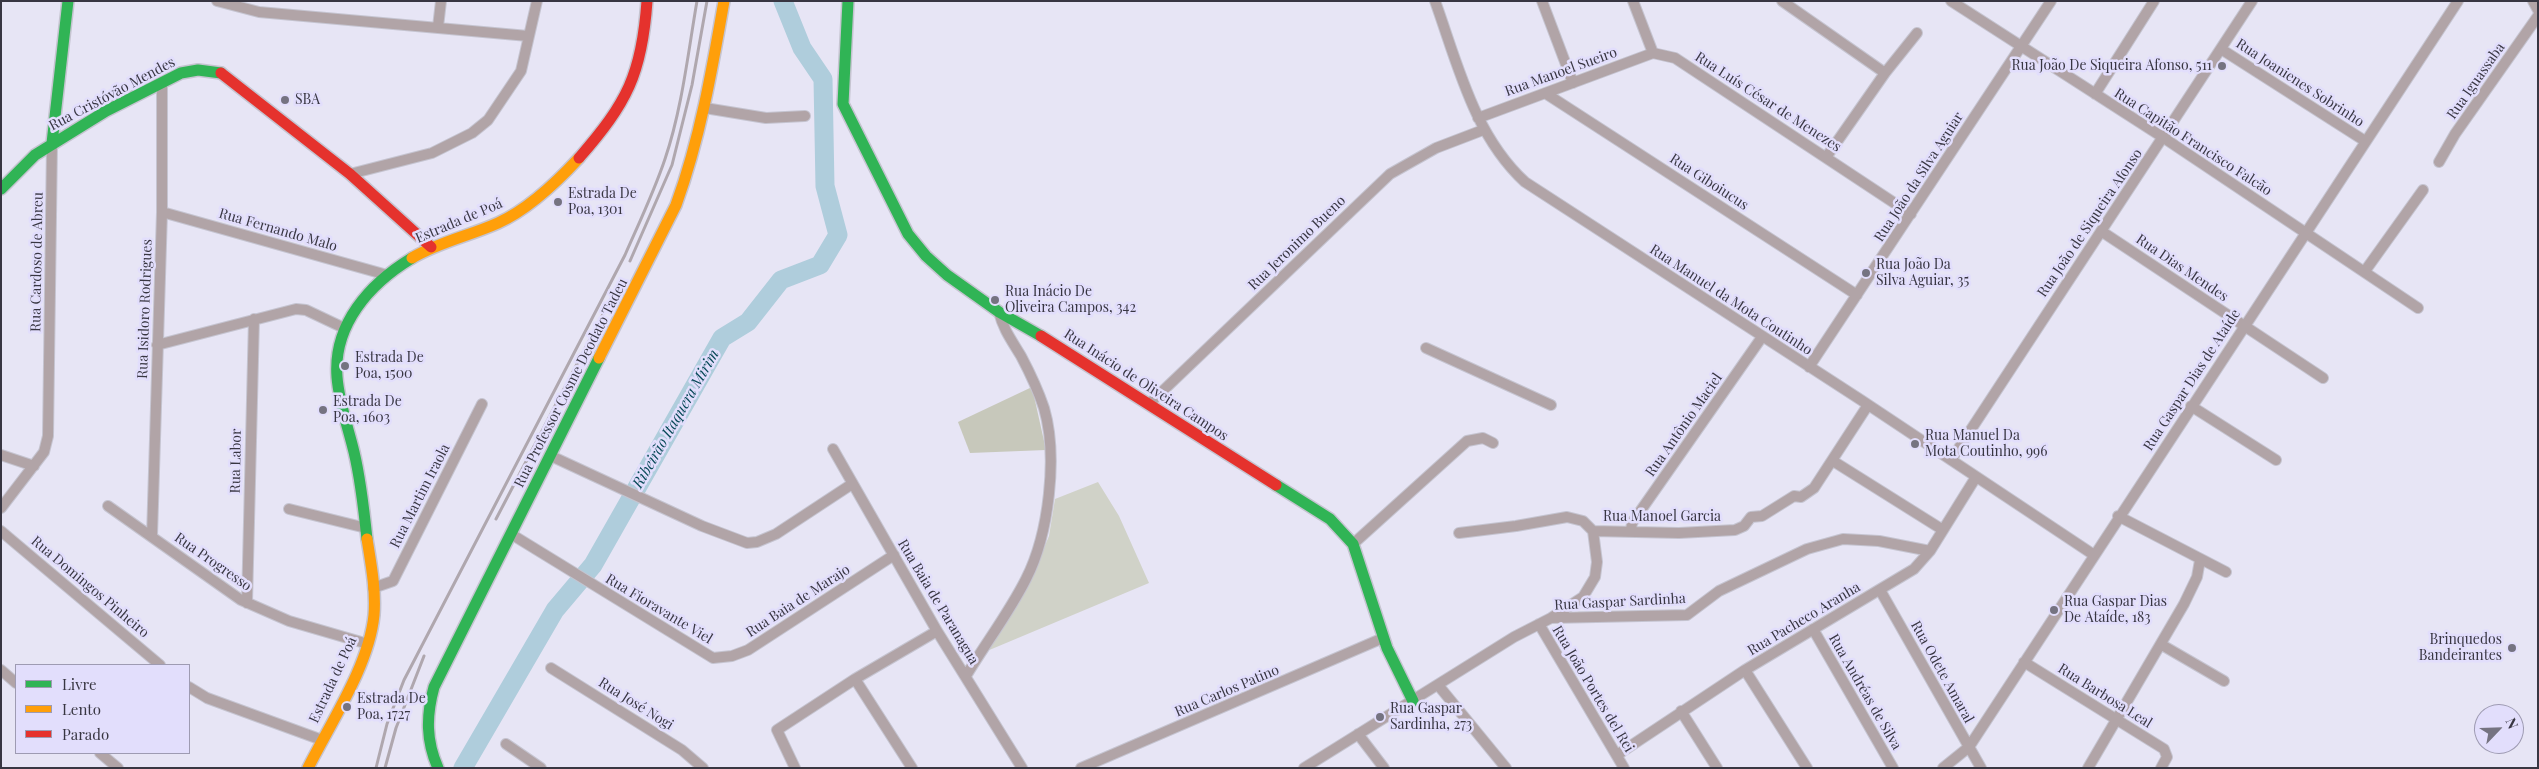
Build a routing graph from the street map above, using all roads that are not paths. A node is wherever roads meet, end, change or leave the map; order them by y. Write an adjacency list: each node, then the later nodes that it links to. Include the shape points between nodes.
1 (68, 1): 37 (main road, Rua Cardoso de Abreu)
2 (217, 1): 20 (street, via 260,12)
3 (441, 1): 20 (street)
4 (538, 1): 22 (street)
5 (647, 1): 47 (main road, Estrada de Poá, via 639,63 631,85 580,155 540,198 524,209 503,221)
6 (724, 1): 31 (main road, Rua Professor Cosme Deodato Tadeu)
7 (848, 1): 52 (main road, Rua Inácio de Oliveira Campos, via 843,104 908,234 947,275)
8 (1435, 1): 33 (street, Rua Manuel da Mota Coutinho)
9 (1542, 1): 28 (street)
10 (1632, 1): 25 (street)
11 (1782, 1): 26 (street)
12 (1952, 1): 23 (street, Rua Capitão Francisco Falcão)
13 (2051, 1): 23 (street, Rua João da Silva Aguiar)
14 (2154, 1): 30 (street)
15 (2252, 1): 24 (street, Rua João de Siqueira Afonso)
16 (2458, 1): 36 (street, Rua Gaspar Dias de Ataíde)
17 (2533, 1): 18 (street)
18 (2538, 10)
19 (2538, 16): 39 (street, Rua Iguassaba)
20 (438, 27): 22 (street)
21 (1917, 33): 26 (street)
22 (528, 36): 40 (street, via 518,79 488,120 472,133 432,153)
23 (2022, 46): 30 (street, Rua Capitão Francisco Falcão); 44 (street, Rua João da Silva Aguiar)
24 (2221, 49): 35 (street, Rua João de Siqueira Afonso); 36 (street, Rua Joanienes Sobrinho)
25 (1654, 53): 28 (street, Rua Manoel Sueiro); 38 (street, Rua Luís César de Menezes, via 1675,58)
26 (1885, 72): 38 (street)
27 (162, 83): 37 (main road, Rua Cristóvão Mendes); 40 (main road, Rua Cristóvão Mendes, via 195,69 222,73); 43 (street, Rua Isidoro Rodrigues)
28 (1572, 83): 29 (street, Rua Manoel Sueiro)
29 (1545, 93): 33 (street, Rua Manoel Sueiro); 50 (street, Rua Giboiucus)
30 (2094, 94): 35 (street, Rua Capitão Francisco Falcão)
31 (705, 108): 32 (street, via 766,118); 69 (main road, Rua Professor Cosme Deodato Tadeu, via 676,205)
32 (805, 116)
33 (1478, 118): 34 (street, Rua Manuel da Mota Coutinho)
34 (1483, 130): 56 (street, Rua Manuel da Mota Coutinho, via 1517,175 1544,196); 62 (street, Rua Jeronimo Bueno, via 1436,148 1390,174)
35 (2164, 138): 45 (street, Rua João de Siqueira Afonso); 46 (street, Rua Capitão Francisco Falcão)
36 (2365, 141): 46 (street, Rua Gaspar Dias de Ataíde)
37 (52, 143): 41 (main road, Rua Cristóvão Mendes, via 14,172); 73 (street, Rua Cardoso de Abreu, via 48,436 44,452)
38 (1826, 156): 44 (street, Rua Luís César de Menezes)
39 (2439, 162)
40 (350, 174): 47 (main road, Rua Cristóvão Mendes)
41 (1, 189)
42 (2422, 190): 48 (street)
43 (162, 212): 49 (street, Rua Fernando Malo); 57 (street, Rua Isidoro Rodrigues)
44 (1911, 214): 50 (street, Rua João da Silva Aguiar)
45 (2100, 231): 54 (street, Rua Dias Mendes); 70 (street, Rua João de Siqueira Afonso)
46 (2305, 232): 48 (street, Rua Capitão Francisco Falcão); 54 (street, Rua Gaspar Dias de Ataíde)
47 (431, 247): 49 (main road, Estrada de Poá)
48 (2365, 271): 51 (street, Rua Capitão Francisco Falcão)
49 (386, 275): 55 (main road, Estrada de Poá)
50 (1857, 296): 59 (street, Rua João da Silva Aguiar)
51 (2418, 308)
52 (999, 312): 62 (main road, Rua Inácio de Oliveira Campos, via 1061,347); 110 (street, via 1005,330 1028,369 1044,410 1051,446 1049,488 1043,528 1026,579)
53 (254, 320): 55 (street, via 296,309 306,310); 57 (street); 96 (street, Rua Labor)
54 (2244, 326): 60 (street, Rua Dias Mendes); 65 (street, Rua Gaspar Dias de Ataíde)
55 (344, 328): 80 (main road, Estrada de Poá, via 336,362 338,388 357,463)
56 (1762, 336): 59 (street, Rua Manuel da Mota Coutinho); 84 (street, Rua Antônio Maciel, via 1632,523)
57 (157, 345): 87 (street, Rua Isidoro Rodrigues)
58 (1426, 348): 63 (street)
59 (1809, 367): 64 (street, Rua Manuel da Mota Coutinho)
60 (2322, 378)
61 (482, 404): 94 (street, Rua Martim Iraola, via 393,581)
62 (1149, 404): 88 (main road, Rua Inácio de Oliveira Campos, via 1302,499 1330,519)
63 (1551, 404)
64 (1868, 405): 70 (street, Rua Manuel da Mota Coutinho); 72 (street)
65 (2191, 406): 71 (street); 79 (street, Rua Gaspar Dias de Ataíde)
66 (1493, 443): 88 (street, via 1483,438 1467,441)
67 (833, 449): 75 (street, Rua Baia de Paranagua)
68 (1, 456): 73 (street)
69 (550, 456): 75 (street, via 735,540 757,542 776,534); 86 (main road, Rua Professor Cosme Deodato Tadeu)
70 (1951, 460): 74 (street, Rua Manuel da Mota Coutinho)
71 (2276, 460)
72 (1833, 461): 81 (street); 84 (street, Rua Manoel Garcia, via 1820,482 1809,492 1801,497 1794,496 1762,516 1751,518 1735,530)
73 (34, 466): 77 (street, Rua Cardoso de Abreu)
74 (1976, 477): 81 (street, Rua Pacheco Aranha); 90 (street, Rua Manuel da Mota Coutinho)
75 (852, 484): 91 (street, Rua Baia de Paranagua)
76 (108, 506): 87 (street, Rua Progresso)
77 (1, 508)
78 (289, 508): 80 (street)
79 (2118, 516): 90 (street, Rua Gaspar Dias de Ataíde); 92 (street)
80 (366, 528): 94 (main road, Estrada de Poá)
81 (1943, 530): 89 (street, Rua Pacheco Aranha)
82 (1, 531): 106 (street, Rua Domingos Pinheiro)
83 (1593, 531): 84 (street, Rua Manoel Garcia); 85 (street, via 1583,521 1567,517); 97 (street, via 1597,562 1593,582 1583,598)
84 (1631, 531)
85 (1459, 533)
86 (511, 534): 104 (street, Rua Fioravante Viel); 127 (main road, Rua Professor Cosme Deodato Tadeu, via 428,704 429,740)
87 (152, 536): 96 (street, Rua Progresso)
88 (1353, 544): 101 (main road, Rua Inácio de Oliveira Campos)
89 (1930, 551): 95 (street, Rua Pacheco Aranha, via 1914,569); 97 (street, Rua Gaspar Sardinha, via 1843,539 1807,549 1719,591 1687,615)
90 (2094, 555): 105 (street, Rua Gaspar Dias de Ataíde)
91 (894, 556): 100 (street, Rua Baia de Paranagua); 104 (street, Rua Baia de Marajo, via 748,650)
92 (2200, 560): 93 (street); 103 (street, via 2197,577)
93 (2226, 572)
94 (373, 588): 102 (main road, Estrada de Poá, via 374,616)
95 (1880, 590): 99 (street, Rua Pacheco Aranha); 122 (street, Rua Odete Amaral)
96 (247, 603): 102 (street, Rua Progresso, via 289,621)
97 (1551, 618): 98 (street, Rua Gaspar Sardinha)
98 (1539, 624): 114 (street, Rua Gaspar Sardinha); 124 (street, Rua João Portes del Rei)
99 (1813, 629): 109 (street, Rua Pacheco Aranha); 140 (street, Rua Andréas de Silva)
100 (937, 631): 110 (street, Rua Baia de Paranagua); 111 (street)
101 (1383, 638): 116 (main road, Rua Inácio de Oliveira Campos); 133 (street, Rua Carlos Patino)
102 (368, 644): 120 (main road, Estrada de Poá)
103 (2162, 645): 112 (street); 118 (street)
104 (713, 658)
105 (2024, 662): 118 (street, Rua Barbosa Leal); 122 (street, Rua Gaspar Dias de Ataíde)
106 (159, 664)
107 (551, 668): 129 (street, Rua José Nogi, via 682,750)
108 (1, 670): 113 (street)
109 (1745, 670): 117 (street, Rua Pacheco Aranha); 139 (street)
110 (966, 676): 132 (street, Rua Baia de Paranagua)
111 (855, 679): 130 (street, via 777,730); 131 (street)
112 (2224, 681)
113 (15, 682)
114 (1438, 685): 116 (street, Rua Gaspar Sardinha); 136 (street)
115 (190, 688): 120 (street, via 207,698)
116 (1412, 701): 119 (street, Rua Gaspar Sardinha)
117 (1681, 711): 124 (street, Rua Pacheco Aranha); 138 (street)
118 (2117, 718): 143 (street); 144 (street, Rua Barbosa Leal, via 2164,749 2167,757)
119 (1358, 734): 134 (street, Rua Gaspar Sardinha); 135 (street)
120 (322, 740): 126 (main road, Estrada de Poá)
121 (506, 744): 128 (street)
122 (1969, 747): 141 (street, Rua Gaspar Dias de Ataíde); 142 (street, Rua Odete Amaral)
123 (101, 754): 125 (street)
124 (1617, 755): 137 (street, Rua João Portes del Rei)
125 (118, 768)
126 (308, 768)
127 (438, 768)
128 (541, 768)
129 (703, 768)
130 (795, 768)
131 (912, 768)
132 (1022, 768)
133 (1081, 768)
134 (1304, 768)
135 (1384, 768)
136 (1506, 768)
137 (1624, 768)
138 (1717, 768)
139 (1807, 768)
140 (1893, 768)
141 (1943, 768)
142 (1981, 768)
143 (2088, 768)
144 (2161, 768)

